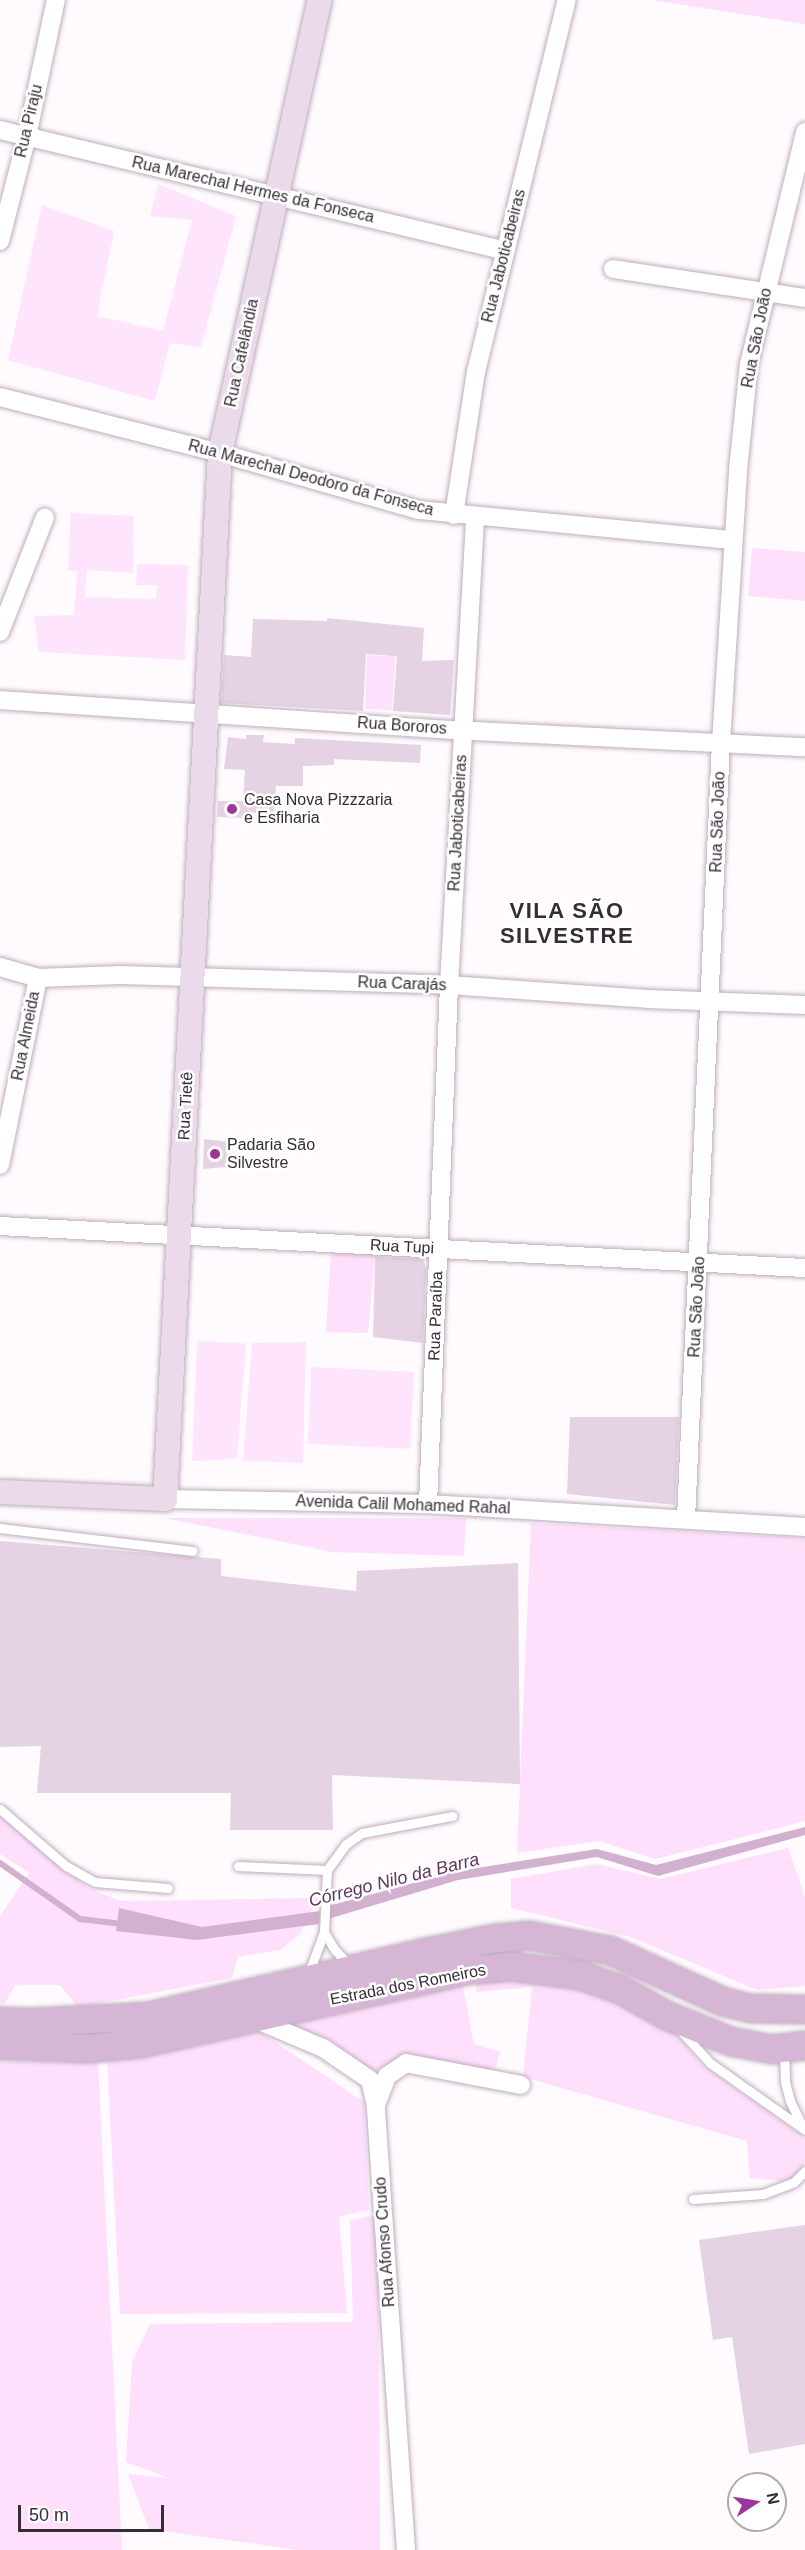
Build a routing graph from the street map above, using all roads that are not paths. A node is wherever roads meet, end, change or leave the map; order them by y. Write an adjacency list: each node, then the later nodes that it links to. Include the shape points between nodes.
1 (56, 0): 6 (street, Rua Piraju)
2 (320, 0): 7 (street, Rua Cafelândia)
3 (567, 0): 9 (street, Rua Jaboticabeiras)
4 (0, 130): 6 (street, Rua Marechal Hermes da Fonseca)
5 (805, 132): 11 (street, Rua São João)
6 (27, 136): 7 (street, Rua Marechal Hermes da Fonseca); 8 (street, Rua Piraju)
7 (276, 196): 9 (street, Rua Marechal Hermes da Fonseca); 14 (street, Rua Cafelândia)
8 (0, 241)
9 (506, 251): 15 (street, Rua Jaboticabeiras, via 476,372)
10 (613, 269): 11 (street)
11 (766, 292): 12 (street); 18 (street, Rua São João, via 750,364)
12 (805, 298)
13 (0, 398): 14 (street, Rua Marechal Deodoro da Fonseca)
14 (220, 453): 15 (street, Rua Marechal Deodoro da Fonseca, via 419,510); 21 (street, Rua Cafelândia)
15 (454, 515): 17 (street, Rua Marechal Deodoro da Fonseca)
16 (45, 517): 19 (street)
17 (475, 518): 18 (street, Rua Marechal Deodoro da Fonseca); 22 (street, Rua Jaboticabeiras)
18 (734, 540): 23 (street, Rua São João)
19 (0, 633)
20 (0, 700): 21 (street, Rua Bororos)
21 (206, 712): 22 (street, Rua Bororos); 26 (street, Rua Tietê)
22 (463, 730): 23 (street, Rua Bororos); 28 (street, Rua Jaboticabeiras)
23 (722, 743): 24 (street, Rua Bororos); 29 (street, Rua São João)
24 (805, 747)
25 (0, 967): 27 (street, Rua Carajás)
26 (192, 977): 27 (street, Rua Carajás); 28 (street, Rua Carajás); 33 (street, Rua Tietê)
27 (38, 978): 31 (street, Rua Almeida)
28 (449, 985): 29 (street, Rua Carajás); 34 (street, Rua Paraíba)
29 (711, 1002): 30 (street, Rua Carajás); 35 (street, Rua São João)
30 (805, 1005)
31 (0, 1165)
32 (0, 1226): 33 (street, Rua Tupi)
33 (179, 1234): 34 (street, Rua Tupi); 38 (street, Rua Tietê)
34 (439, 1250): 35 (street, Rua Tupi); 39 (street, Rua Paraíba)
35 (699, 1262): 36 (street, Rua Tupi); 40 (street, Rua São João)
36 (805, 1268)
37 (0, 1491): 38 (street, Avenida Calil Mohamed Rahal)
38 (165, 1499): 39 (street, Avenida Calil Mohamed Rahal)
39 (428, 1504): 40 (street, Avenida Calil Mohamed Rahal)
40 (686, 1519): 41 (street, Avenida Calil Mohamed Rahal)
41 (805, 1527)
42 (0, 1528): 43 (lane)
43 (192, 1551)
44 (0, 1809): 48 (lane, via 66,1866 95,1882)
45 (452, 1816): 47 (lane, via 362,1833 346,1844)
46 (238, 1866): 47 (lane)
47 (327, 1870): 49 (lane)
48 (168, 1888)
49 (324, 1929): 50 (lane, via 335,1950); 51 (lane)
50 (352, 1968): 51 (main road, Estrada dos Romeiros); 52 (main road, Estrada dos Romeiros, via 495,1938 529,1935 610,1950 722,2001)
51 (307, 1980): 56 (main road, Estrada dos Romeiros, via 148,2016)
52 (751, 2008): 53 (main road, Estrada dos Romeiros); 57 (main road)
53 (805, 2009)
54 (666, 2015): 55 (main road, Estrada dos Romeiros, via 620,1989 580,1976 511,1965 466,1970); 57 (main road, Estrada dos Romeiros); 62 (lane, via 710,2063)
55 (252, 2018): 58 (main road, Estrada dos Romeiros, via 119,2045); 61 (street, via 323,2048 370,2080)
56 (0, 2021)
57 (730, 2041): 59 (main road, Estrada dos Romeiros, via 772,2049)
58 (0, 2045)
59 (794, 2047): 62 (lane, via 785,2082)
60 (521, 2085): 61 (street, Rua Afonso Crudo, via 406,2063 387,2076)
61 (376, 2105): 65 (street, Rua Afonso Crudo)
62 (804, 2129)
63 (805, 2171): 64 (lane, via 794,2182 763,2194)
64 (693, 2199)
65 (406, 2550)

